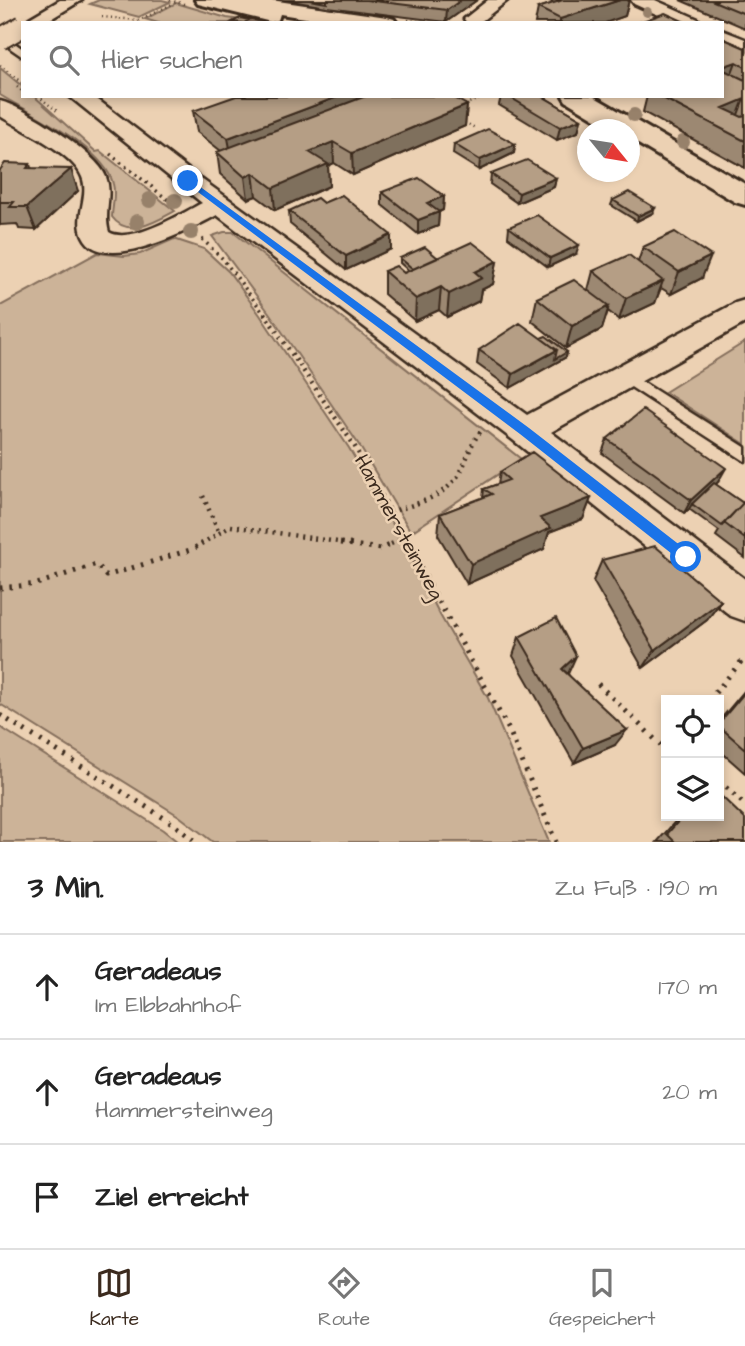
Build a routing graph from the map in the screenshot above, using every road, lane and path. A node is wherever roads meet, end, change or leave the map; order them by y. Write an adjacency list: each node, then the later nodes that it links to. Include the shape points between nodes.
1 (73, 0): 10 (street)
2 (205, 0): 11 (main road)
3 (247, 0): 12 (main road)
4 (499, 0): 8 (street)
5 (640, 0): 13 (street)
6 (176, 2): 9 (path)
7 (102, 17): 9 (path)
8 (472, 19)
9 (138, 20)
10 (34, 21)
11 (309, 21)
12 (372, 21)
13 (687, 21)
14 (21, 28): 16 (street, bridge)
15 (724, 37): 17 (street)
16 (7, 43)
17 (745, 46)
18 (0, 65): 19 (path)
19 (21, 83)
20 (82, 98): 26 (street)
21 (482, 98): 24 (path, via 455,108 460,120)
22 (578, 98): 25 (main road)
23 (0, 107): 26 (street, via 62,146 93,174 97,184 93,228 103,241 145,241)
24 (475, 128)
25 (745, 196)
26 (219, 204): 31 (street)
27 (201, 238): 34 (path, Hammersteinweg, via 261,308 354,445)
28 (745, 310): 29 (street)
29 (625, 376): 31 (street); 32 (lane)
30 (487, 426): 34 (path, via 475,437 455,480 429,499)
31 (524, 431): 38 (street)
32 (745, 454)
33 (203, 496): 35 (path)
34 (390, 512): 36 (path, Hammersteinweg)
35 (219, 533): 36 (path, via 231,526 381,549); 37 (path, via 193,549 106,576 97,564 37,584)
36 (406, 538): 47 (path, Hammersteinweg, via 509,730)
37 (0, 588)
38 (745, 603)
39 (745, 657): 41 (path)
40 (598, 684): 43 (path)
41 (713, 695)
42 (0, 715): 46 (path)
43 (661, 745)
44 (724, 786): 45 (path)
45 (745, 805)
46 (196, 842)
47 (556, 842)

